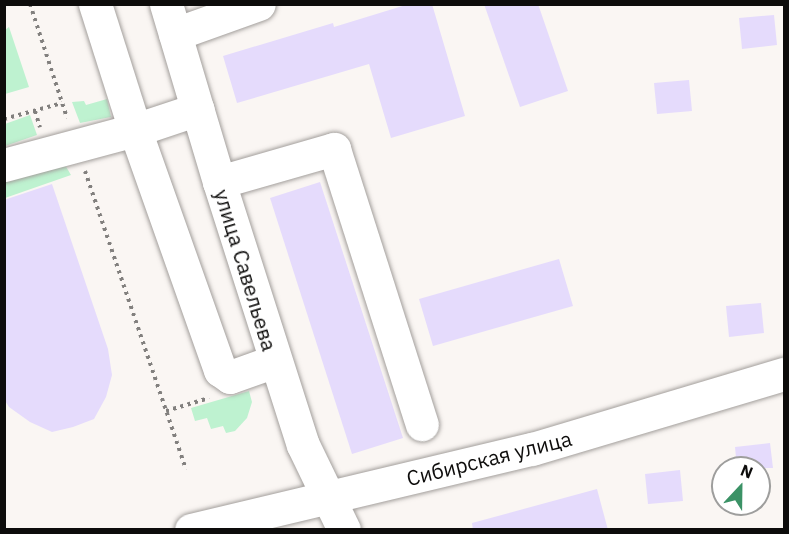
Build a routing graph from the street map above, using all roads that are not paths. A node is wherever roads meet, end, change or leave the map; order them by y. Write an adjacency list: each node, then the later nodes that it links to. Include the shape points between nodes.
1 (95, 4): 5 (street)
2 (259, 4): 3 (street)
3 (170, 19): 4 (street, улица Савельева)
4 (198, 109): 5 (street); 7 (street, улица Савельева)
5 (135, 130): 6 (street); 8 (street, via 219,370 230,377)
6 (4, 165)
7 (219, 182): 8 (street, улица Савельева); 10 (street, via 334,149)
8 (275, 361): 11 (street, улица Савельева, via 303,445)
9 (784, 374): 11 (street, Сибирская улица, via 532,449)
10 (422, 424)
11 (328, 498): 12 (street, Сибирская улица); 13 (street, улица Савельева)
12 (191, 530)
13 (344, 530)

